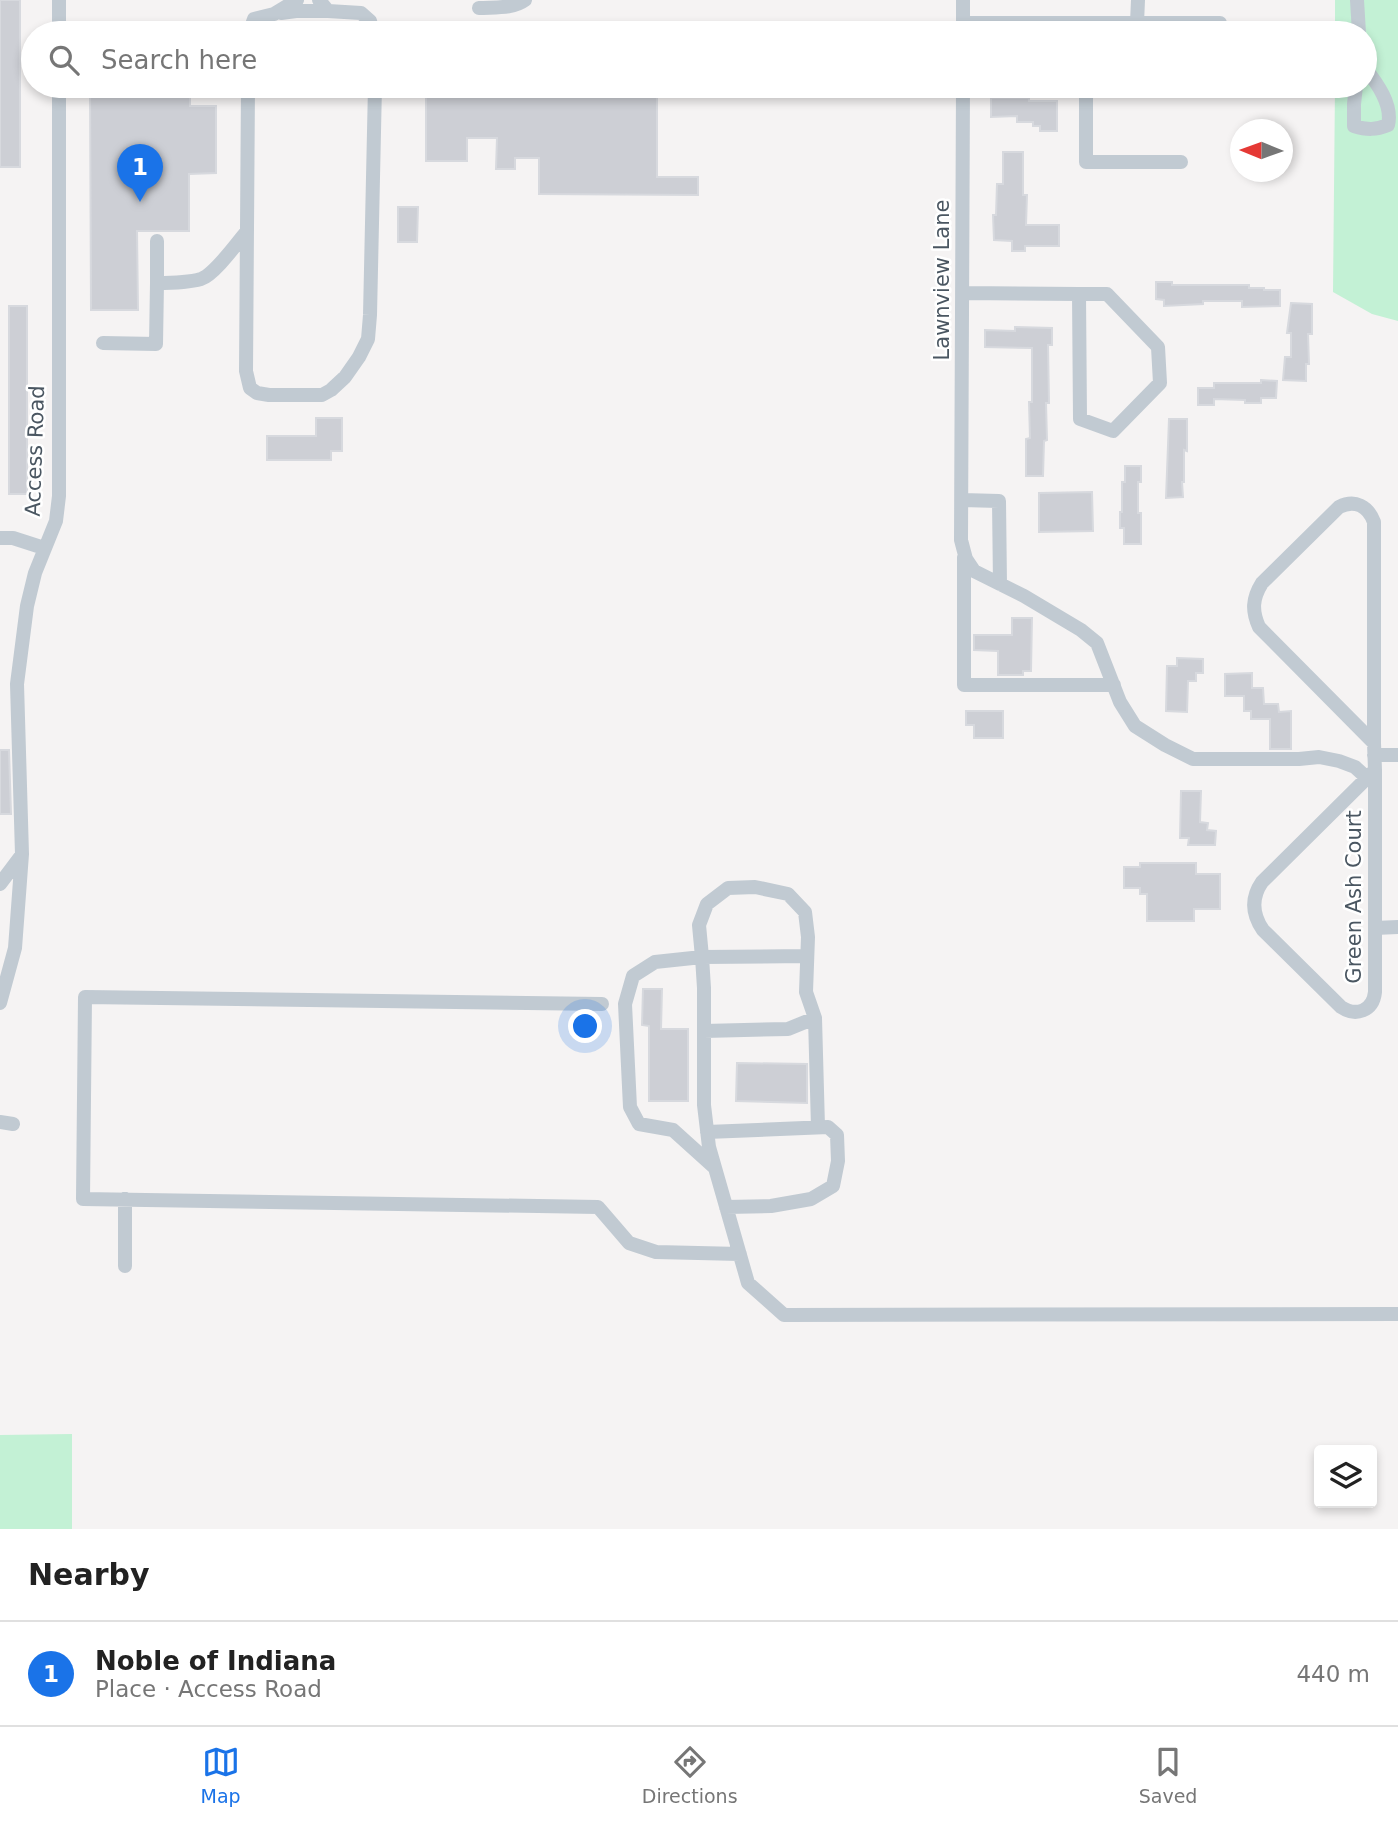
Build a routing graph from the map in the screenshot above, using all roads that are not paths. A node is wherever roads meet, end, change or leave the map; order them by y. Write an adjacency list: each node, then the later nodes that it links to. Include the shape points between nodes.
1 (59, 0): 10 (street)
2 (297, 0): 9 (street)
3 (525, 0): 8 (street, via 507,7)
4 (963, 0): 13 (street)
5 (1138, 0): 14 (street)
6 (1357, 0): 15 (street)
7 (324, 6): 9 (street); 12 (street, via 361,13)
8 (480, 8)
9 (274, 14): 11 (street)
10 (59, 21)
11 (253, 21)
12 (370, 21)
13 (963, 21)
14 (1137, 21)
15 (1358, 21)
16 (1377, 85): 22 (street, via 1389,108 1388,125 1378,129 1354,126)
17 (59, 98): 32 (street, Access Road, via 59,496)
18 (248, 98): 24 (street)
19 (375, 98): 24 (street, via 368,338 345,377 322,395 269,395 250,388 246,371)
20 (963, 98): 27 (street, Lawnview Lane)
21 (1086, 98): 23 (street, via 1086,162)
22 (1355, 98)
23 (1181, 162)
24 (247, 231): 26 (street, via 204,278)
25 (157, 241): 26 (street)
26 (157, 283): 29 (street, via 156,344)
27 (963, 293): 28 (street); 30 (street, Lawnview Lane)
28 (1079, 294): 28 (street, via 1080,419 1112,431 1160,383 1158,347 1107,294)
29 (103, 343)
30 (962, 500): 33 (street, Lawnview Lane); 34 (street, via 999,501)
31 (0, 538): 32 (street)
32 (44, 548): 39 (street, Access Road, via 27,606 17,684)
33 (964, 550): 34 (street, via 974,571); 35 (street, Lawnview Lane, via 964,685)
34 (1000, 584): 35 (street, via 1097,643)
35 (1114, 685): 38 (street, via 1135,726 1193,759 1319,757)
36 (1374, 749): 36 (street, Green Ash Court, via 1259,627 1254,609 1262,583 1339,507 1349,503 1367,509 1374,522); 37 (street); 38 (street, Green Ash Court)
37 (1398, 755)
38 (1371, 774): 42 (street, Green Ash Court); 42 (street, Green Ash Court, via 1262,882 1253,903 1263,930 1349,1012 1363,1011 1374,1001)
39 (22, 855): 40 (street); 45 (street, Access Road, via 15,948)
40 (0, 884)
41 (1398, 927): 42 (street)
42 (1375, 928)
43 (807, 956): 44 (street); 44 (street, via 805,912 788,894 755,887 728,888 707,904 699,925); 47 (street, via 806,992)
44 (702, 957): 48 (street); 51 (street, via 654,962 633,976 625,1004 630,1107 639,1124 673,1130)
45 (0, 1003)
46 (602, 1004): 52 (street, via 85,998 83,1199)
47 (815, 1018): 48 (street, via 789,1029); 49 (street)
48 (704, 1031): 50 (street)
49 (818, 1127): 50 (street); 53 (street, via 828,1127 837,1135 833,1186 811,1199)
50 (707, 1132): 51 (street)
51 (714, 1167): 53 (street)
52 (125, 1199): 54 (street, via 598,1207 629,1243 656,1252); 55 (street)
53 (726, 1207): 54 (street)
54 (740, 1254): 56 (street, via 748,1283 784,1315)
55 (125, 1266)
56 (1398, 1314)

